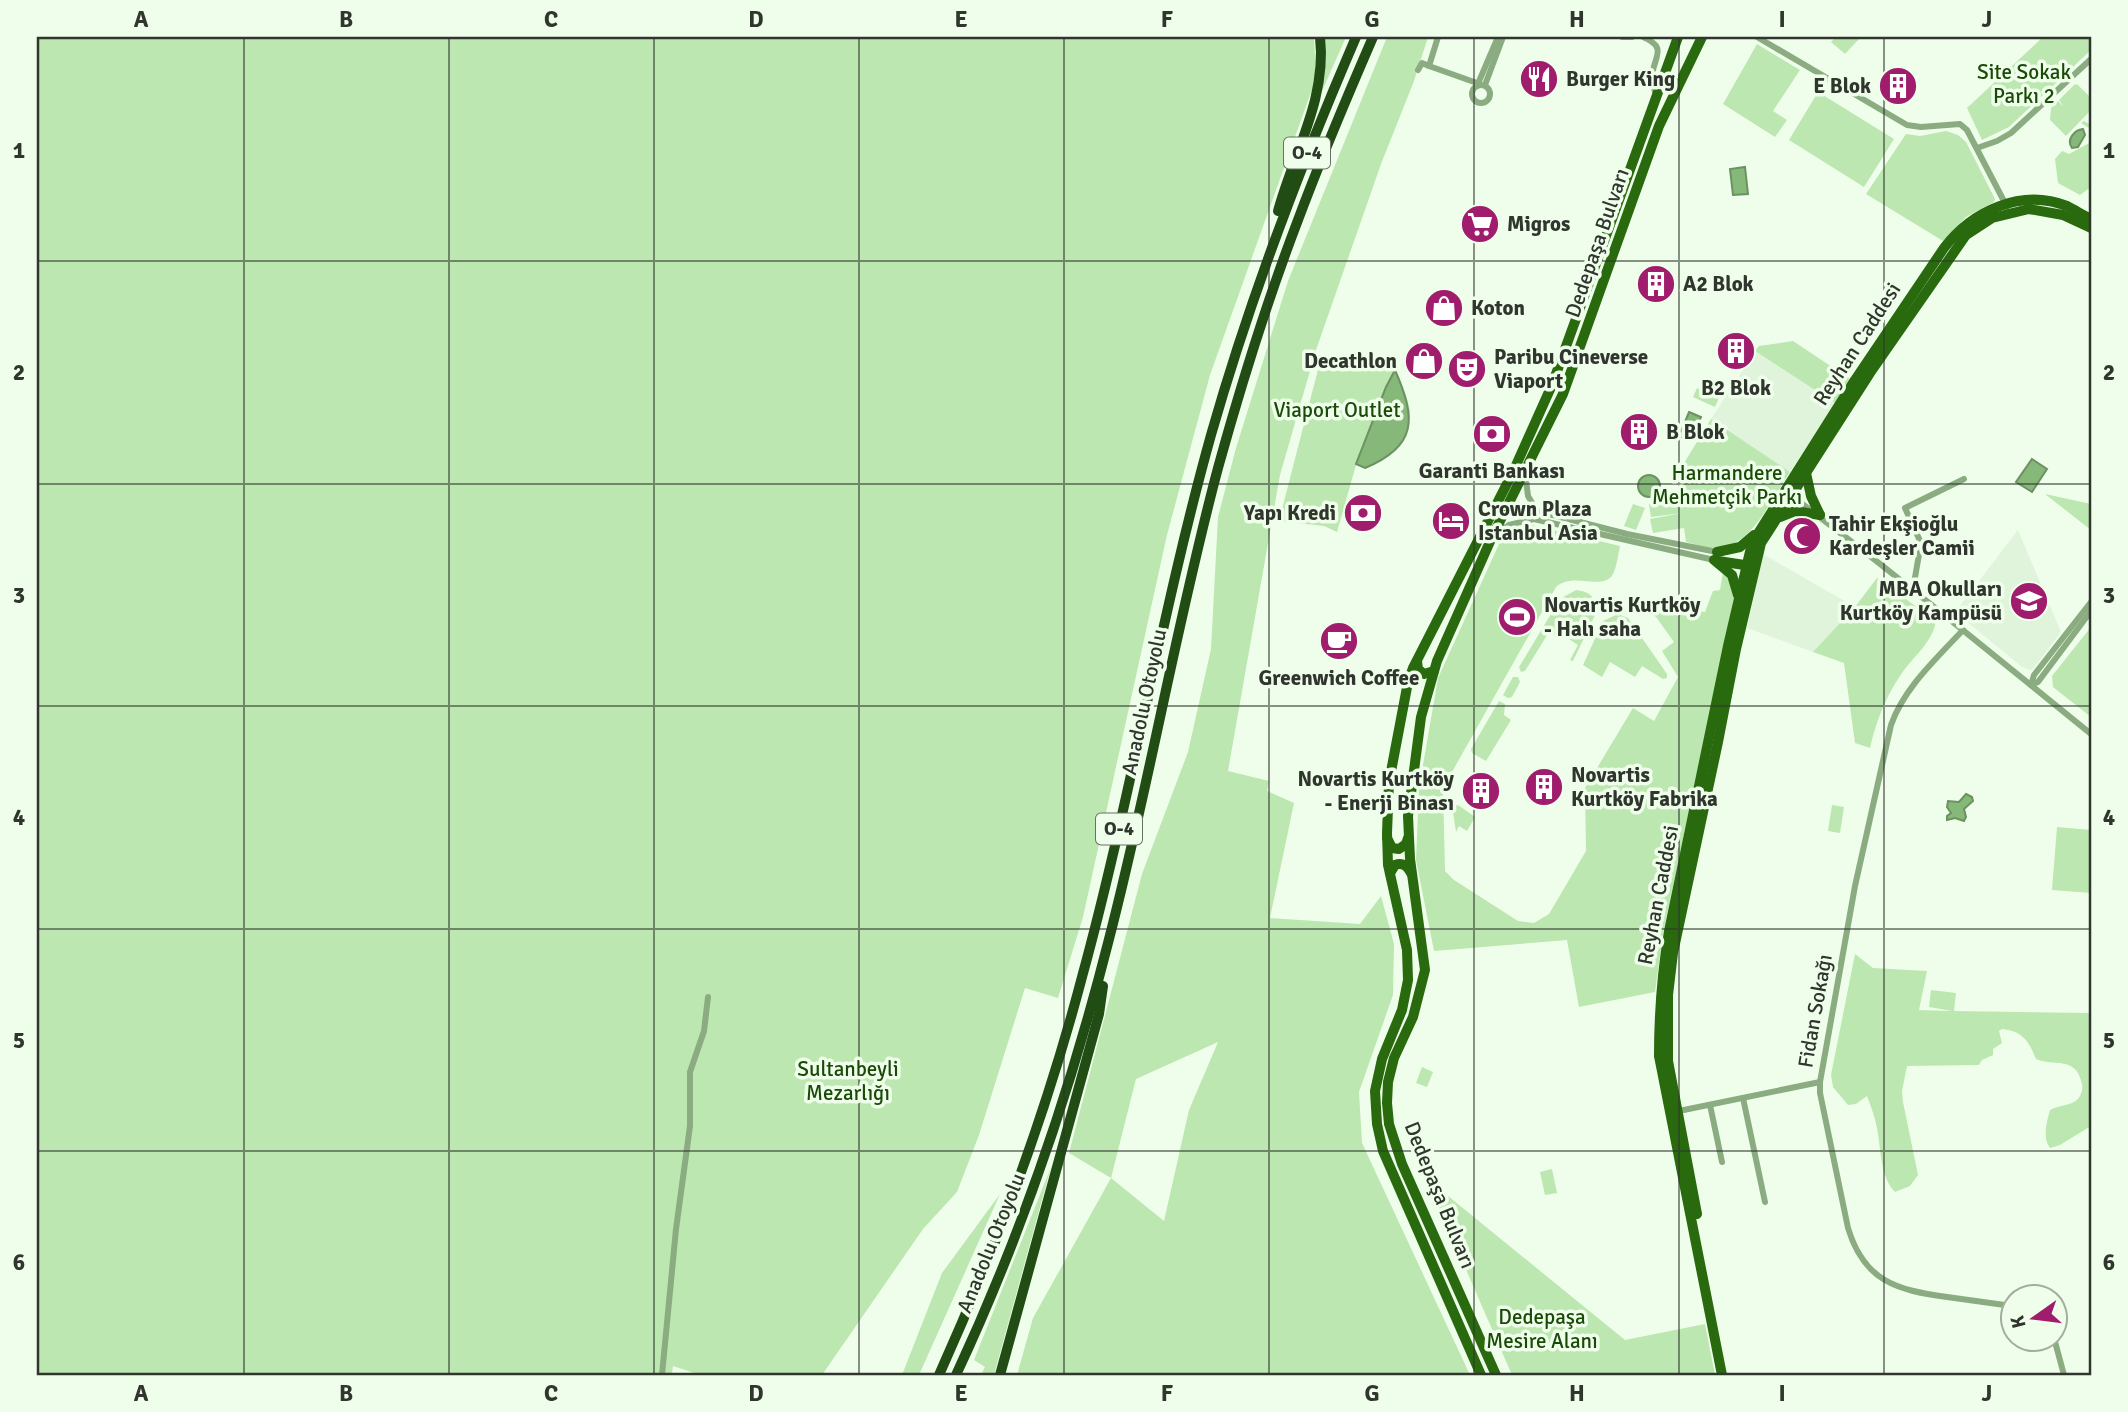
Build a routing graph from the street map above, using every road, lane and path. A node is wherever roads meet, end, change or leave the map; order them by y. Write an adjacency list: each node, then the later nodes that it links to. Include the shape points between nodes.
1 (1320, 37): 23 (highway, via 1322,72 1316,97)
2 (1356, 37): 23 (highway, Anadolu Otoyolu / O-4)
3 (1373, 37): 49 (highway, Anadolu Otoyolu / O-4, via 1298,220 1245,374 1191,576)
4 (1438, 37): 13 (street)
5 (1501, 37): 13 (street, via 1480,85)
6 (1622, 37): 7 (street)
7 (1632, 37)
8 (1643, 37): 17 (street, via 1658,50 1651,79)
9 (1678, 37): 14 (main road, Dedepaşa Bulvarı)
10 (1702, 37): 16 (main road, Dedepaşa Bulvarı)
11 (1757, 37): 18 (street, via 1908,125 1960,124)
12 (2091, 59): 18 (street, via 2011,133)
13 (1429, 66): 15 (street, via 1422,63)
14 (1667, 66): 16 (main road, via 1673,75); 17 (main road, Dedepaşa Bulvarı)
15 (1418, 70)
16 (1686, 70): 24 (main road, Dedepaşa Bulvarı, via 1659,126 1563,394)
17 (1656, 95): 39 (main road, Dedepaşa Bulvarı, via 1552,385)
18 (1977, 148): 19 (street)
19 (2008, 208): 20 (main road, Reyhan Caddesi, via 2027,201 2055,203); 21 (main road, Reyhan Caddesi, via 2054,212); 22 (main road, Reyhan Caddesi, via 1966,235)
20 (2091, 219)
21 (2091, 228)
22 (1936, 268): 25 (main road, Reyhan Caddesi); 27 (main road, Reyhan Caddesi)
23 (1262, 271): 60 (highway, Anadolu Otoyolu / O-4, via 1180,554 1066,1036 1024,1166 974,1299)
24 (1525, 469): 31 (main road, Dedepaşa Bulvarı); 32 (street, via 1529,501 1537,511)
25 (1806, 473): 27 (main road, Reyhan Caddesi); 28 (main road)
26 (1965, 479): 34 (street, via 1905,508 1921,543)
27 (1788, 493): 28 (street); 29 (main road, Reyhan Caddesi); 30 (main road, Reyhan Caddesi)
28 (1820, 515): 29 (main road, via 1795,511); 34 (street)
29 (1776, 520): 33 (main road, Reyhan Caddesi)
30 (1759, 531): 32 (main road, via 1740,547); 33 (main road, Reyhan Caddesi, via 1752,543)
31 (1492, 537): 32 (street, via 1509,525 1534,519); 40 (main road, Dedepaşa Bulvarı)
32 (1715, 556): 33 (main road); 35 (main road, via 1732,575)
33 (1750, 564): 35 (main road, Reyhan Caddesi); 54 (main road, Reyhan Caddesi, via 1673,953 1668,1061)
34 (1913, 589): 38 (street)
35 (1738, 602): 54 (main road, Reyhan Caddesi, via 1663,966 1659,1056)
36 (2091, 602): 41 (street)
37 (2091, 611): 41 (street, via 2038,682)
38 (1963, 630): 41 (street); 51 (street, Fidan Sokağı, via 1899,705 1891,725)
39 (1417, 661): 40 (main road, via 1424,674); 42 (main road, Dedepaşa Bulvarı)
40 (1434, 671): 43 (main road, Dedepaşa Bulvarı)
41 (2031, 685): 44 (street)
42 (1407, 688): 43 (main road, via 1422,688); 45 (main road, Dedepaşa Bulvarı, via 1390,782)
43 (1426, 698): 46 (main road, Dedepaşa Bulvarı, via 1411,787)
44 (2091, 734)
45 (1387, 838): 46 (main road, via 1395,849 1403,847); 47 (main road, Dedepaşa Bulvarı)
46 (1408, 838): 48 (main road, Dedepaşa Bulvarı)
47 (1390, 873): 48 (main road, via 1401,864); 63 (main road, Dedepaşa Bulvarı, via 1407,950 1408,980 1375,1091 1377,1125 1384,1151)
48 (1411, 873): 64 (main road, Dedepaşa Bulvarı, via 1425,970 1388,1082 1389,1124 1402,1164)
49 (1109, 942): 61 (highway, Anadolu Otoyolu / O-4, via 1038,1178); 62 (highway, via 1099,1014)
50 (708, 997): 59 (street, via 704,1031 690,1072 690,1126)
51 (1819, 1082): 52 (street); 57 (street, Fidan Sokağı, via 1848,1228 1853,1245 1871,1270 1893,1286 1918,1293)
52 (1742, 1097): 53 (street); 56 (street)
53 (1710, 1105): 54 (street); 55 (street)
54 (1673, 1112): 65 (main road, Reyhan Caddesi); 66 (main road, Reyhan Caddesi)
55 (1722, 1162)
56 (1765, 1202)
57 (1998, 1304)
58 (2058, 1352): 67 (street)
59 (662, 1375)
60 (939, 1375)
61 (956, 1375)
62 (1000, 1375)
63 (1482, 1375)
64 (1496, 1375)
65 (1722, 1375)
66 (1728, 1375)
67 (2064, 1375)

